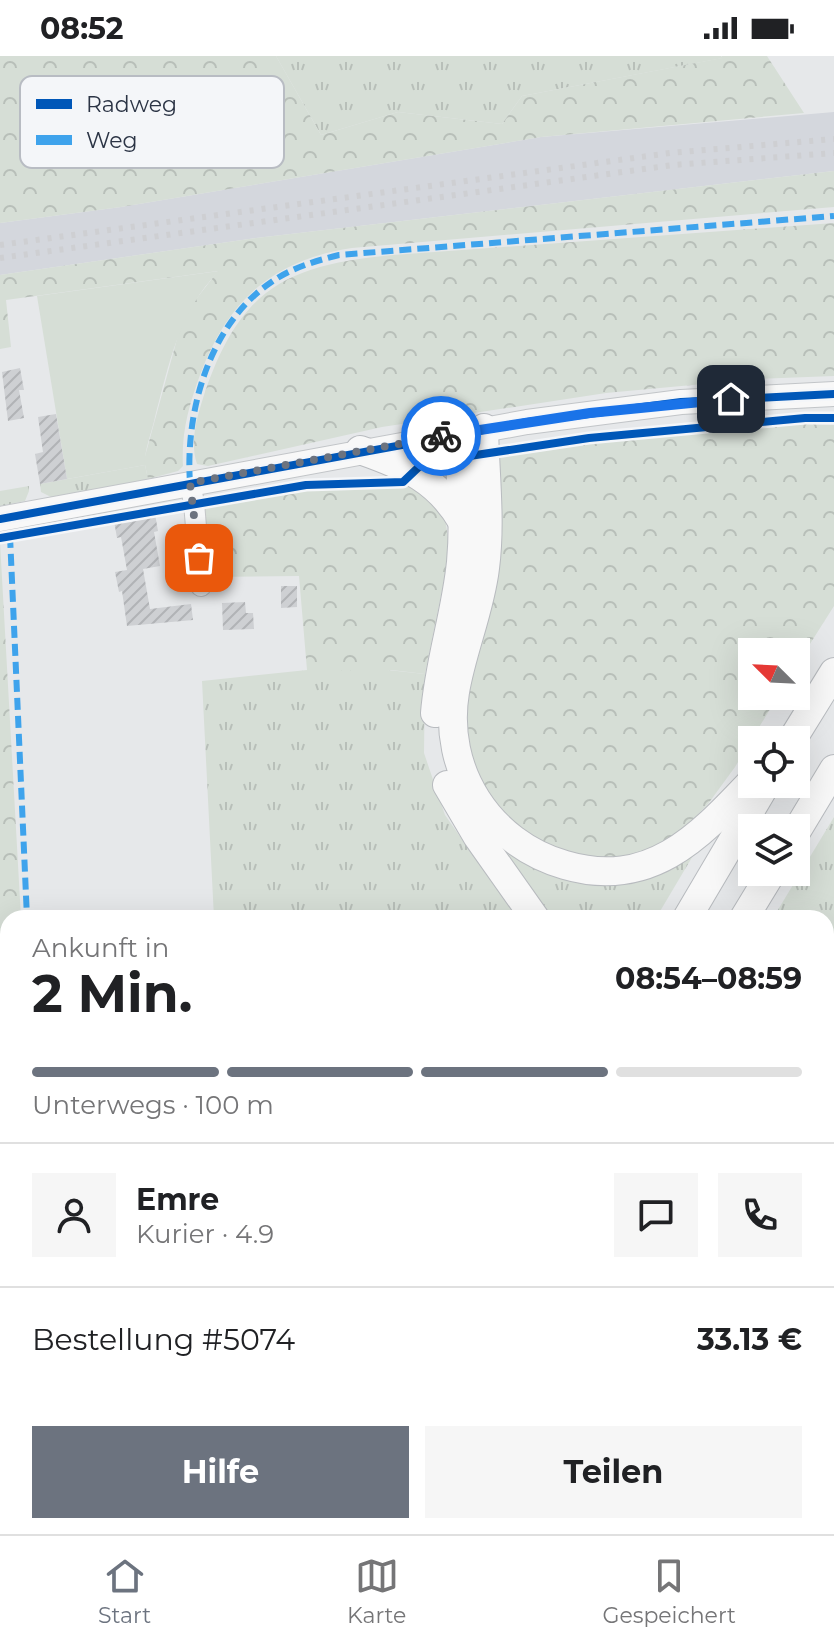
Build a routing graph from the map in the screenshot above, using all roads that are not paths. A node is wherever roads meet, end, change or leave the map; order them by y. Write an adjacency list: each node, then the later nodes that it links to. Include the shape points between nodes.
1 (834, 394): 2 (main road, via 681,402)
2 (471, 430): 3 (main road); 6 (highway); 11 (highway, via 488,522 485,566 455,692 453,723 462,773 474,798 510,837 553,861 576,868 631,869 684,846)
3 (360, 450): 4 (main road); 6 (highway, via 436,487)
4 (190, 483): 5 (main road); 7 (lane)
5 (0, 519)
6 (463, 523): 15 (highway, via 457,589 436,691 437,751 457,804)
7 (201, 586)
8 (834, 672): 9 (highway)
9 (801, 726)
10 (834, 769): 13 (highway)
11 (738, 795)
12 (758, 798): 16 (highway)
13 (807, 814)
14 (763, 886): 17 (highway)
15 (530, 910)
16 (692, 910)
17 (749, 910)

